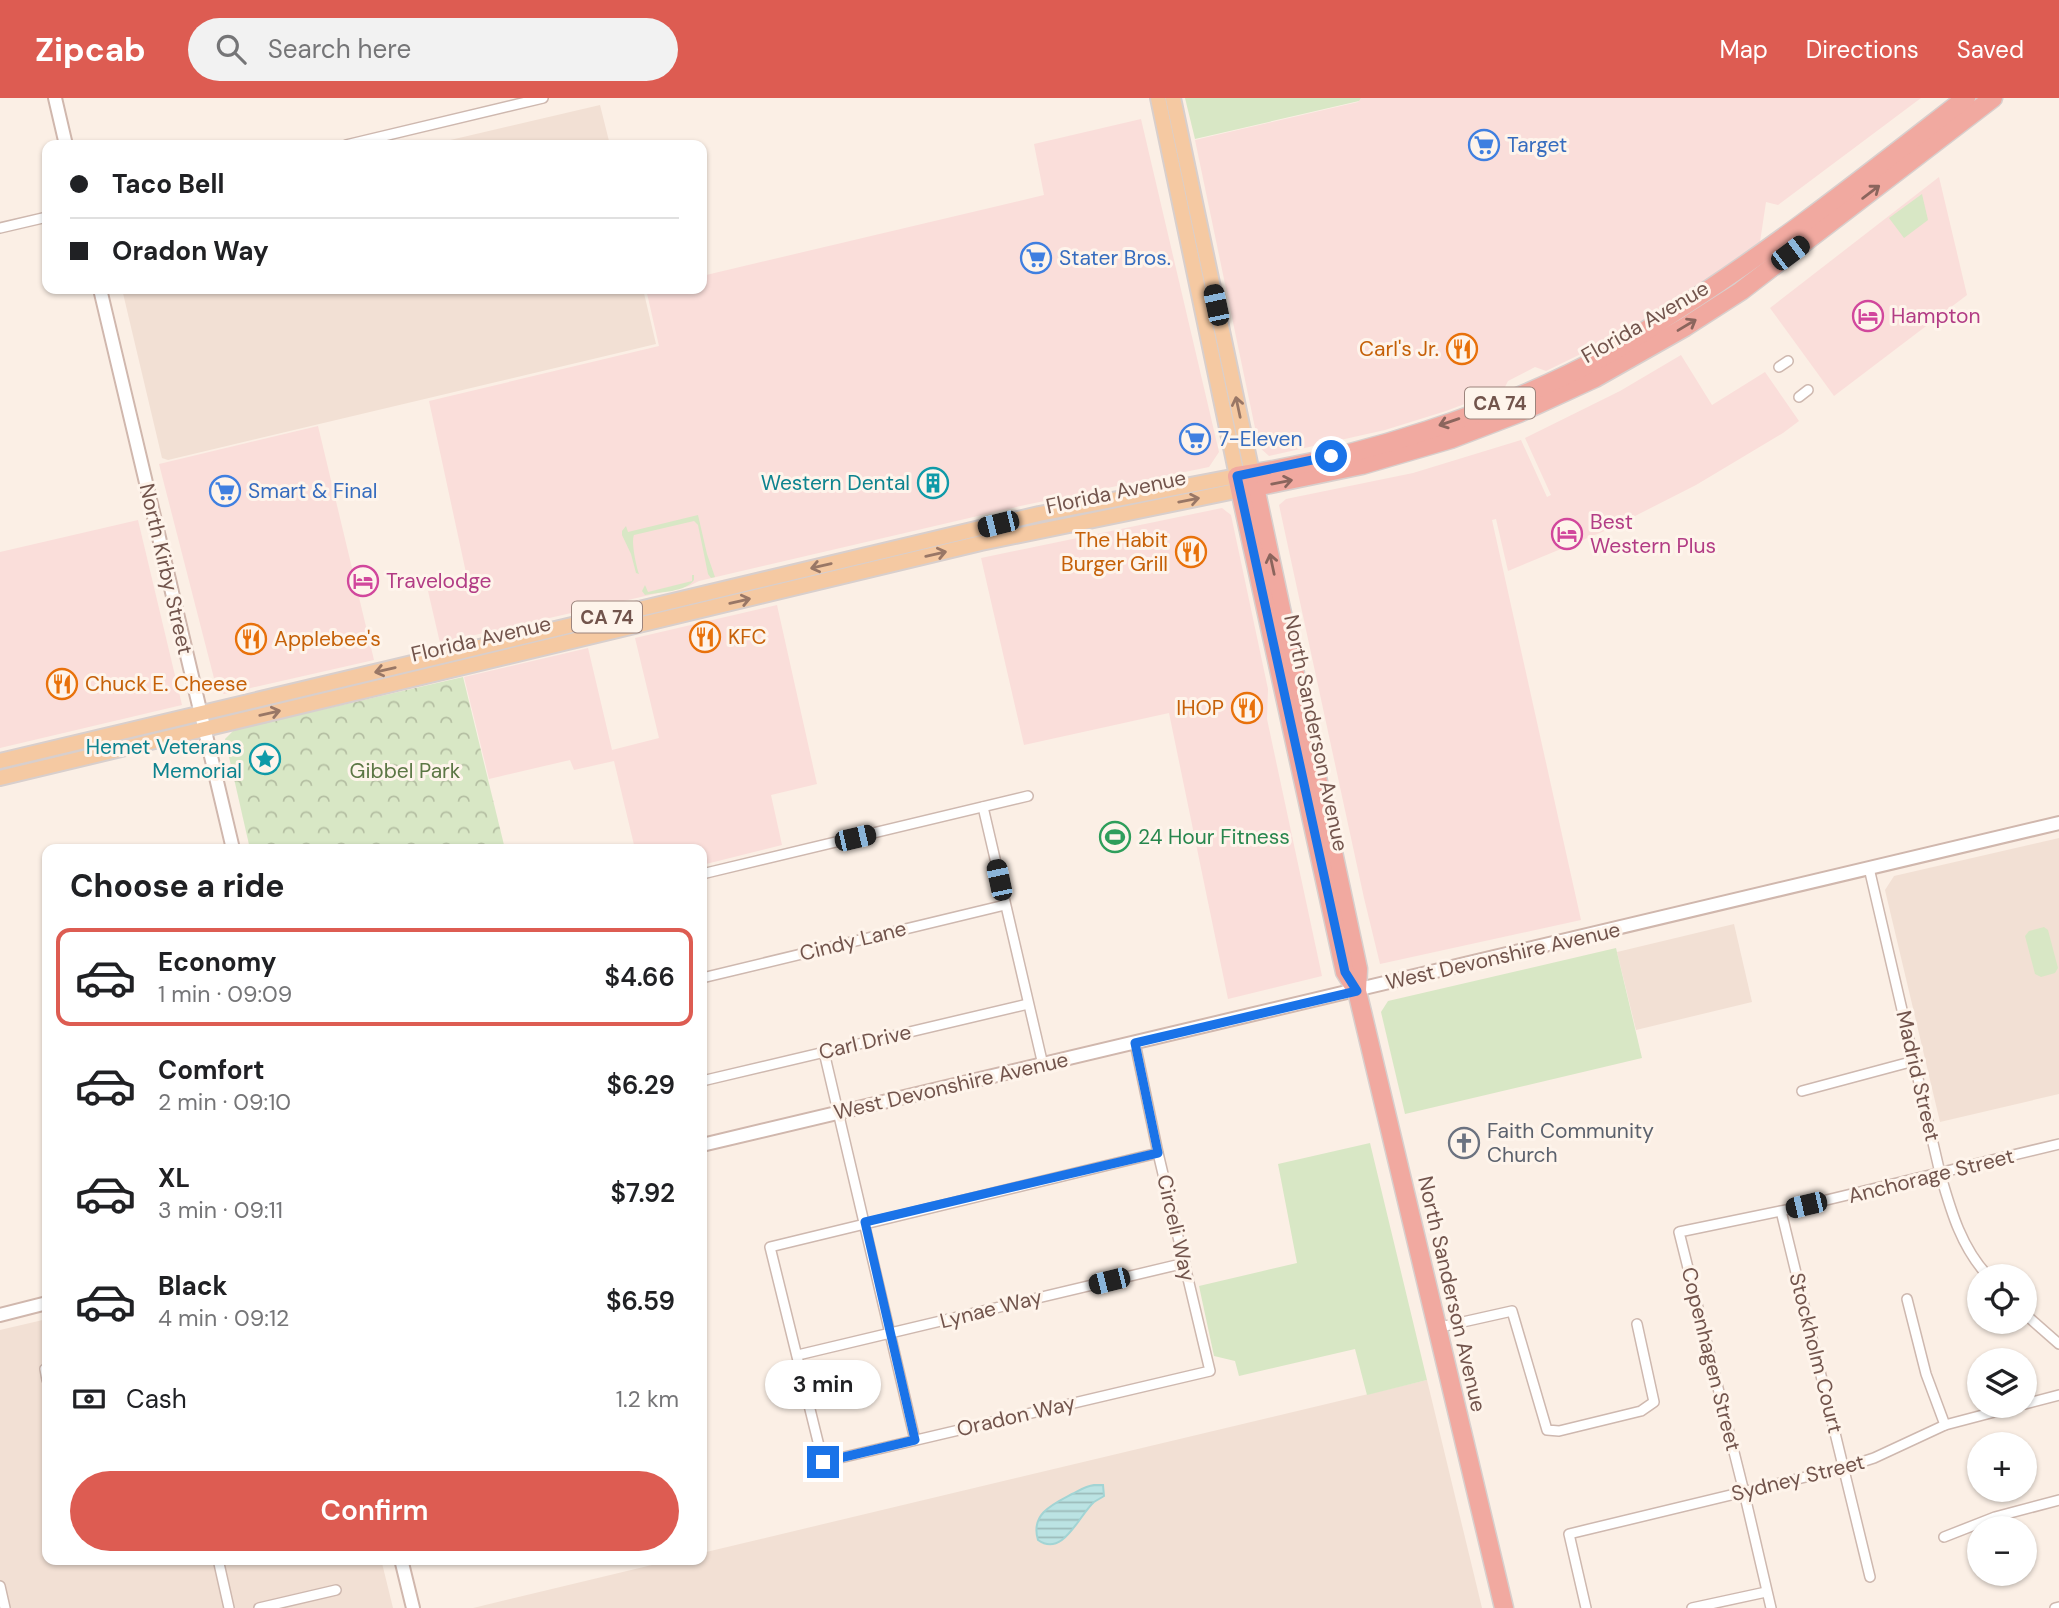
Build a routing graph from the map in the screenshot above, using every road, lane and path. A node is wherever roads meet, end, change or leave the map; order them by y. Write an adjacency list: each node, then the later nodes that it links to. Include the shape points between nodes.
1 (55, 98): 8 (street)
2 (543, 98): 9 (street)
3 (1158, 98): 7 (main road)
4 (1172, 98): 10 (main road)
5 (1966, 98): 17 (highway, Florida Avenue / CA 74, via 1737,271)
6 (1993, 98): 23 (highway, Florida Avenue, one-way to 6, via 1595,378 1741,291)
7 (1164, 123): 10 (main road); 11 (main road)
8 (65, 140)
9 (367, 140)
10 (1183, 150): 14 (main road)
11 (1174, 175): 14 (main road, via 1185,198 1198,256); 15 (main road)
12 (42, 218): 13 (street)
13 (0, 228)
14 (1207, 261): 18 (main road)
15 (1195, 275): 18 (main road, via 1205,281); 24 (main road)
16 (101, 294): 32 (street, North Kirby Street)
17 (1628, 342): 23 (highway, via 1607,362 1518,405); 24 (highway, Florida Avenue / CA 74, one-way to 24, via 1462,418)
18 (1225, 348): 24 (main road, one-way to 18)
19 (1788, 360): 20 (street)
20 (1779, 367)
21 (1808, 390): 22 (street)
22 (1799, 397)
23 (1519, 413): 24 (highway, Florida Avenue, one-way to 23, via 1362,465)
24 (1246, 482): 25 (highway, North Sanderson Avenue); 26 (main road, Florida Avenue / CA 74, one-way to 26, via 1039,514); 29 (main road, Florida Avenue, one-way to 24); 31 (highway, North Sanderson Avenue, one-way to 24)
25 (1265, 608): 27 (highway, North Sanderson Avenue); 31 (highway, via 1274,610)
26 (621, 614): 28 (main road, Florida Avenue / CA 74); 29 (main road, via 608,623 557,636)
27 (1270, 629): 31 (highway, via 1289,670); 46 (highway, North Sanderson Avenue, via 1345,972)
28 (523, 637): 30 (main road, via 517,645 488,651); 32 (main road, Florida Avenue / CA 74, one-way to 32)
29 (556, 645): 30 (main road, Florida Avenue)
30 (474, 664): 33 (main road, Florida Avenue, one-way to 30)
31 (1294, 664): 46 (highway, North Sanderson Avenue, via 1358,969)
32 (200, 713): 33 (street, North Kirby Street); 34 (main road, Florida Avenue / CA 74)
33 (204, 729): 37 (main road, Florida Avenue); 41 (street, North Kirby Street)
34 (80, 742): 35 (main road, Florida Avenue / CA 74); 36 (main road, via 55,755)
35 (0, 761)
36 (0, 768)
37 (0, 778)
38 (1028, 796): 39 (street)
39 (984, 807): 43 (street); 44 (street)
40 (2059, 822): 42 (street, West Devonshire Avenue)
41 (232, 844)
42 (1869, 868): 46 (street, West Devonshire Avenue); 50 (street, Madrid Street)
43 (707, 873)
44 (1005, 905): 45 (street, Cindy Lane); 47 (street)
45 (707, 977)
46 (1357, 991): 48 (street, West Devonshire Avenue); 69 (highway, North Sanderson Avenue)
47 (1028, 1004): 49 (street, Carl Drive); 51 (street)
48 (1135, 1043): 51 (street, West Devonshire Avenue); 57 (street, Circeli Way)
49 (824, 1052): 52 (street, Carl Drive); 54 (street)
50 (1914, 1061): 53 (street); 58 (street, Madrid Street)
51 (1043, 1065): 54 (street, West Devonshire Avenue)
52 (707, 1080)
53 (1801, 1091)
54 (838, 1113): 56 (street, West Devonshire Avenue); 60 (street)
55 (2059, 1144): 58 (street, Anchorage Street)
56 (707, 1145)
57 (1158, 1153): 60 (street); 62 (street, Circeli Way)
58 (1940, 1174): 59 (street, Anchorage Street); 63 (street, Madrid Street, via 1954,1219)
59 (1781, 1211): 61 (street, Anchorage Street); 79 (street, Stockholm Court)
60 (865, 1222): 70 (street); 72 (street, via 770,1247)
61 (1679, 1232): 80 (street, Copenhagen Street)
62 (1185, 1263): 70 (street, Lynae Way); 73 (street, Circeli Way)
63 (1977, 1264)
64 (1907, 1299): 77 (street)
65 (42, 1304): 66 (street)
66 (0, 1315)
67 (1637, 1324): 69 (street, via 1654,1402 1641,1411 1559,1431 1546,1430 1512,1311)
68 (2037, 1325): 71 (street)
69 (1436, 1328): 93 (highway, North Sanderson Avenue)
70 (891, 1334): 72 (street, Lynae Way); 78 (street)
71 (2059, 1344)
72 (797, 1355): 78 (street, Oradon Way, via 823,1462)
73 (1210, 1371): 78 (street, Oradon Way)
74 (2059, 1395): 75 (street, Sydney Street)
75 (2037, 1401)
76 (1972, 1418): 77 (street, Sydney Street)
77 (1945, 1425): 79 (street, Sydney Street)
78 (915, 1440)
79 (1843, 1468): 80 (street, Sydney Street); 85 (street, Stockholm Court)
80 (1744, 1492): 88 (street, Copenhagen Street); 94 (street, Sydney Street, via 1569,1534)
81 (2059, 1500): 82 (street)
82 (1944, 1537)
83 (219, 1565): 90 (street)
84 (402, 1565): 92 (street)
85 (1870, 1577)
86 (0, 1586): 89 (street)
87 (336, 1590): 91 (street)
88 (1766, 1592): 95 (street); 96 (street, Copenhagen Street)
89 (5, 1608)
90 (229, 1608)
91 (259, 1608)
92 (413, 1608)
93 (1504, 1608)
94 (1586, 1608)
95 (1692, 1608)
96 (1771, 1608)

